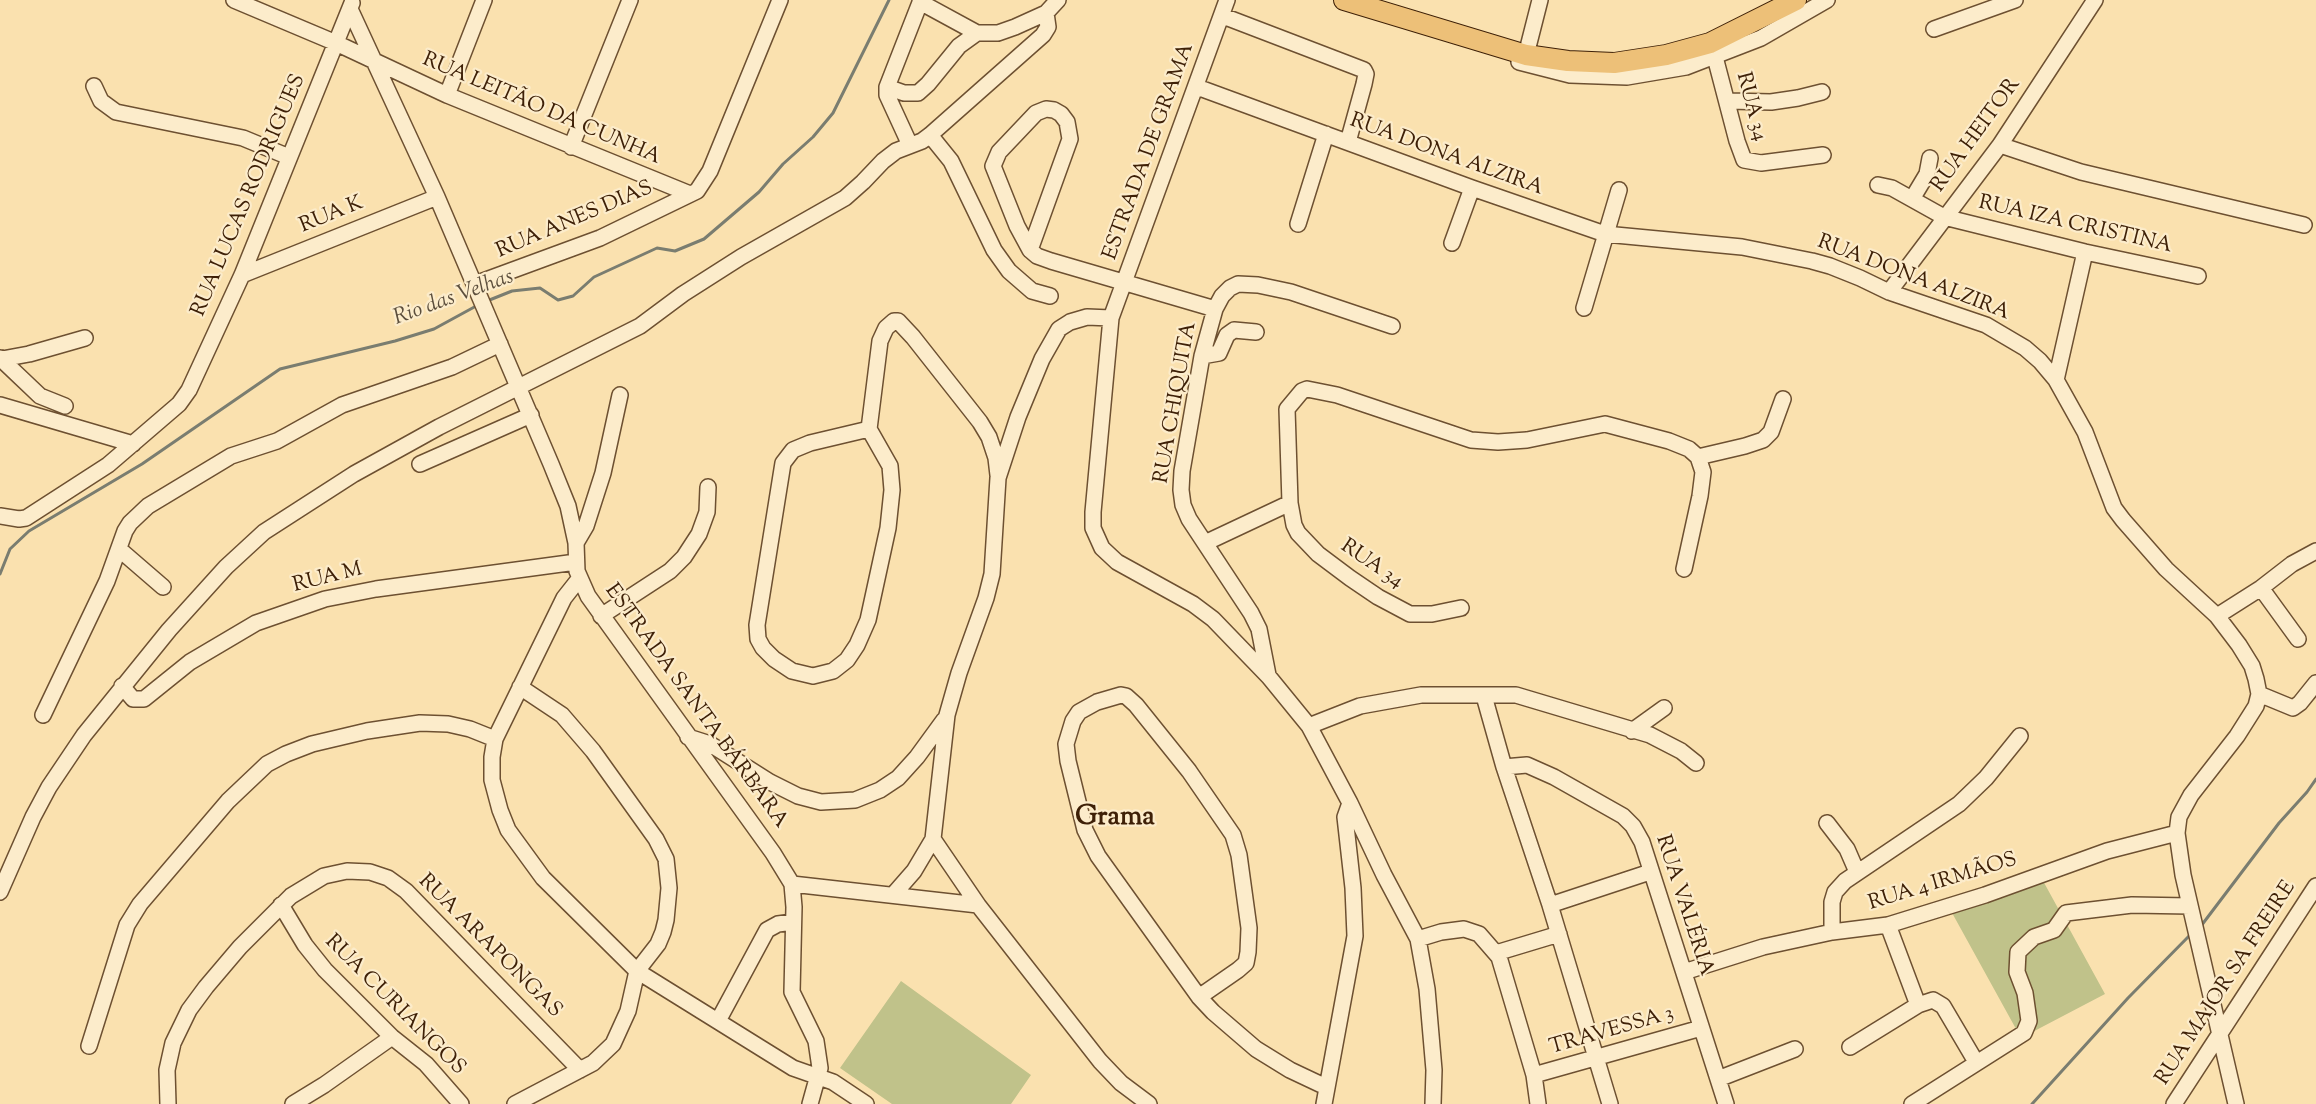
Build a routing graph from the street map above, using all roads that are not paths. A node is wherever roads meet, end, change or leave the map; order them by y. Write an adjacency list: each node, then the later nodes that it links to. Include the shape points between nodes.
1 (234, 0): 19 (street, RUA LEITÃO DA CUNHA)
2 (484, 0): 27 (street)
3 (630, 0): 34 (street)
4 (780, 0): 41 (street, via 710,171 697,191)
5 (1058, 0): 15 (street)
6 (1227, 0): 16 (street, ESTRADA DE GRAMA)
7 (1540, 0): 20 (street)
8 (1796, 0): 20 (main road, via 1710,43 1666,55 1614,63)
9 (1827, 0): 21 (street, via 1761,38)
10 (2015, 0): 17 (street)
11 (2094, 0): 33 (street, RUA HEITOR)
12 (921, 1): 18 (street); 24 (street)
13 (1356, 2): 20 (main road)
14 (352, 4): 19 (street, RUA LUCAS RODRIGUES); 22 (street, ESTRADA SANTA BÁRBARA)
15 (1046, 13): 18 (street, via 998,33); 30 (street, via 1048,27 1043,35)
16 (1223, 15): 25 (street, ESTRADA DE GRAMA); 31 (street, via 1364,70 1364,84)
17 (1934, 29)
18 (977, 33): 24 (street, via 959,46 918,93)
19 (336, 43): 22 (street, RUA LEITÃO DA CUNHA); 36 (street, RUA LUCAS RODRIGUES)
20 (1518, 57): 21 (street, via 1569,75 1627,77 1686,67)
21 (1715, 57): 28 (street, RUA 34)
22 (376, 63): 27 (street, RUA LEITÃO DA CUNHA); 42 (street, ESTRADA SANTA BÁRBARA)
23 (94, 86): 36 (street, via 101,101 116,112 243,138)
24 (887, 87): 32 (street, via 887,96)
25 (1197, 87): 29 (street, RUA DONA ALZIRA); 53 (street, ESTRADA DE GRAMA)
26 (1822, 92): 28 (street, via 1771,102)
27 (447, 95): 34 (street, RUA LEITÃO DA CUNHA)
28 (1728, 101): 35 (street, RUA 34, via 1737,141 1747,162)
29 (1326, 134): 31 (street, RUA DONA ALZIRA); 45 (street)
30 (930, 135): 32 (street); 56 (street, via 951,161 1008,271 1032,291)
31 (1348, 142): 39 (street, RUA DONA ALZIRA)
32 (910, 145): 67 (street, via 883,161 845,198 741,257 640,326)
33 (2000, 145): 44 (street, RUA HEITOR); 46 (street, via 2081,172)
34 (572, 147): 41 (street, RUA LEITÃO DA CUNHA)
35 (1823, 155)
36 (290, 157): 51 (street, RUA LUCAS RODRIGUES)
37 (1930, 158): 43 (street)
38 (1878, 184): 43 (street, RUA IZA CRISTINA)
39 (1472, 188): 47 (street, RUA DONA ALZIRA); 48 (street)
40 (1619, 190): 47 (street)
41 (690, 194): 54 (street, RUA ANES DIAS, via 600,238)
42 (437, 197): 51 (street, RUA K); 54 (street, ESTRADA SANTA BÁRBARA)
43 (1912, 199): 44 (street, RUA IZA CRISTINA)
44 (1944, 217): 50 (street, RUA IZA CRISTINA); 55 (street, RUA HEITOR)
45 (1298, 224)
46 (2304, 225)
47 (1605, 234): 55 (street, RUA DONA ALZIRA, via 1742,247 1812,261); 57 (street)
48 (1452, 243)
49 (1030, 250): 49 (street, via 1070,139 1067,122 1054,110 1036,113 999,152 993,166); 53 (street, via 1051,261)
50 (2085, 252): 52 (street, RUA IZA CRISTINA); 66 (street)
51 (242, 275): 74 (street, RUA LUCAS RODRIGUES, via 201,366 179,404)
52 (2198, 276)
53 (1124, 283): 58 (street); 59 (street, ESTRADA DE GRAMA)
54 (477, 287): 63 (street, ESTRADA SANTA BÁRBARA)
55 (1889, 292): 66 (street, RUA DONA ALZIRA, via 1986,325 2025,348)
56 (1050, 296)
57 (1584, 308)
58 (1215, 309): 60 (street, RUA CHIQUITA, via 1230,288 1238,284 1258,285); 64 (street, RUA CHIQUITA)
59 (1111, 318): 77 (street, via 1087,317 1070,322 1055,334 1022,407); 94 (street, ESTRADA DE GRAMA, via 1093,512 1096,538 1117,562 1213,619)
60 (1392, 326)
61 (1256, 332): 64 (street, via 1234,330 1227,335 1219,353)
62 (85, 338): 65 (street)
63 (500, 344): 67 (street, ESTRADA SANTA BÁRBARA); 83 (street, via 452,367 342,405 277,441 206,469 136,516)
64 (1202, 356): 82 (street, RUA CHIQUITA, via 1181,490 1189,519)
65 (1, 358): 71 (street, via 40,396)
66 (2056, 380): 92 (street, RUA DONA ALZIRA, via 2085,432 2122,520 2166,569)
67 (518, 388): 72 (street, ESTRADA SANTA BÁRBARA); 96 (street, via 354,474 264,532 226,567)
68 (620, 395): 81 (street, via 598,490)
69 (1783, 399): 75 (street, via 1774,426 1762,440)
70 (0, 405): 74 (street)
71 (65, 406)
72 (531, 415): 76 (street); 81 (street, ESTRADA SANTA BÁRBARA, via 568,506)
73 (869, 429): 73 (street, via 810,443 793,450 783,463 757,626 763,648 792,671 813,676 833,671 847,660 868,620 892,490 890,466); 77 (street, via 880,341 886,328 898,321 980,422 996,459)
74 (133, 444): 80 (street, RUA LUCAS RODRIGUES, via 33,514 19,519)
75 (1698, 457): 79 (street, RUA 34, via 1670,441 1605,423 1527,440 1471,440 1379,408 1307,389 1287,409); 86 (street, via 1702,480)
76 (420, 464)
77 (998, 477): 102 (street, via 992,573)
78 (708, 486): 91 (street, via 707,513 684,557 670,571)
79 (1290, 503): 82 (street); 90 (street, RUA 34, via 1294,525 1306,543 1378,597 1410,614)
80 (0, 516)
81 (576, 543): 85 (street, ESTRADA SANTA BÁRBARA)
82 (1204, 543): 94 (street, RUA CHIQUITA, via 1259,629)
83 (119, 549): 88 (street); 101 (street)
84 (2316, 551): 89 (street)
85 (576, 562): 87 (street, ESTRADA SANTA BÁRBARA); 96 (street, RUA M, via 464,575 325,599 256,623 190,662 144,699 134,699)
86 (1684, 568)
87 (579, 579): 91 (street, ESTRADA SANTA BÁRBARA); 97 (street, via 564,598)
88 (163, 587)
89 (2261, 588): 92 (street); 93 (street)
90 (1461, 608)
91 (601, 616): 106 (street, ESTRADA SANTA BÁRBARA)
92 (2217, 616): 98 (street, RUA DONA ALZIRA, via 2252,666)
93 (2298, 639)
94 (1269, 677): 103 (street, ESTRADA DE GRAMA)
95 (2316, 683): 98 (street, via 2293,708)
96 (122, 686): 118 (street, via 49,787)
97 (520, 687): 107 (street); 130 (street, via 562,715 593,750 666,859 666,920 658,944)
98 (2259, 694): 112 (street, via 2248,720 2191,795 2179,818)
99 (1484, 696): 103 (street, via 1421,695 1360,706); 104 (street, via 1516,695); 109 (street)
100 (1664, 708): 104 (street)
101 (43, 715)
102 (947, 715): 106 (street, via 898,778 855,800 821,802 798,796 710,744); 113 (street)
103 (1309, 726): 110 (street, ESTRADA DE GRAMA)
104 (1632, 731): 108 (street, via 1663,741)
105 (2020, 736): 115 (street, via 1959,804)
106 (688, 737): 116 (street, ESTRADA SANTA BÁRBARA)
107 (495, 739): 130 (street, via 492,780 508,830 543,878); 138 (street, via 448,724 420,723 312,744 267,764 244,783 140,904 127,925)
108 (1696, 763)
109 (1504, 767): 114 (street, RUA VALÉRIA, via 1527,765 1623,816 1642,842); 122 (street)
110 (1350, 803): 128 (street, ESTRADA DE GRAMA); 147 (street, via 1345,817 1355,936)
111 (1827, 823): 115 (street, via 1847,849)
112 (2177, 833): 123 (street); 125 (street, RUA 4 IRMÃOS, via 2107,852)
113 (933, 839): 119 (street, via 914,871); 121 (street)
114 (1650, 872): 122 (street); 131 (street, RUA VALÉRIA)
115 (1857, 872): 126 (street, via 1836,892)
116 (792, 884): 119 (street); 124 (street, ESTRADA SANTA BÁRBARA)
117 (2316, 886): 136 (street, RUA MAJOR SA FREIRE)
118 (0, 892)
119 (893, 895): 121 (street)
120 (281, 905): 137 (street, RUA CURIANGOS, via 315,958); 143 (street, RUA ARAPONGAS, via 324,876 347,871 388,878 460,944); 148 (street, RUA ARAPONGAS, via 240,947 189,1010 173,1043 167,1070)
121 (978, 905): 154 (street, via 1100,1061)
122 (1550, 905): 127 (street)
123 (2192, 913): 136 (street); 142 (street, via 2132,905 2066,913 2054,930 2034,937 2018,952 2017,972 2029,1021 2024,1033)
124 (793, 922): 134 (street, via 767,930); 145 (street, ESTRADA SANTA BÁRBARA, via 792,992 816,1041)
125 (1888, 925): 126 (street, RUA 4 IRMÃOS); 133 (street)
126 (1832, 932): 131 (street, RUA 4 IRMÃOS, via 1763,946)
127 (1559, 934): 129 (street); 141 (street)
128 (1418, 939): 129 (street, via 1464,929 1479,934); 156 (street, ESTRADA DE GRAMA, via 1427,989)
129 (1496, 953): 144 (street)
130 (637, 971): 134 (street); 143 (street, via 628,1011 613,1044 603,1056)
131 (1684, 972): 135 (street, RUA VALÉRIA)
132 (1199, 997): 132 (street, via 1121,891 1085,830 1066,744 1072,721 1097,702 1121,695 1136,705 1189,771 1233,835 1247,918 1246,963); 147 (street, via 1256,1049)
133 (1918, 1005): 139 (street); 142 (street, via 1939,1002)
134 (718, 1021): 145 (street, via 793,1068)
135 (1701, 1028): 141 (street, TRAVESSA 3); 146 (street, RUA VALÉRIA)
136 (2220, 1033): 161 (street, RUA MAJOR SA FREIRE); 162 (street)
137 (392, 1037): 149 (street); 150 (street, RUA CURIANGOS, via 426,1064)
138 (89, 1046)
139 (1850, 1047)
140 (1795, 1049): 146 (street)
141 (1597, 1059): 144 (street, TRAVESSA 3); 158 (street)
142 (1976, 1062): 160 (street)
143 (580, 1070): 151 (street)
144 (1534, 1075): 157 (street)
145 (818, 1078): 152 (street, ESTRADA SANTA BÁRBARA); 153 (street, via 833,1082)
146 (1718, 1079): 159 (street, RUA VALÉRIA)
147 (1326, 1087): 155 (street)
148 (168, 1104)
149 (293, 1104)
150 (460, 1104)
151 (515, 1104)
152 (810, 1104)
153 (866, 1104)
154 (1149, 1104)
155 (1324, 1104)
156 (1433, 1104)
157 (1538, 1104)
158 (1610, 1104)
159 (1726, 1104)
160 (1912, 1104)
161 (2174, 1104)
162 (2236, 1104)

